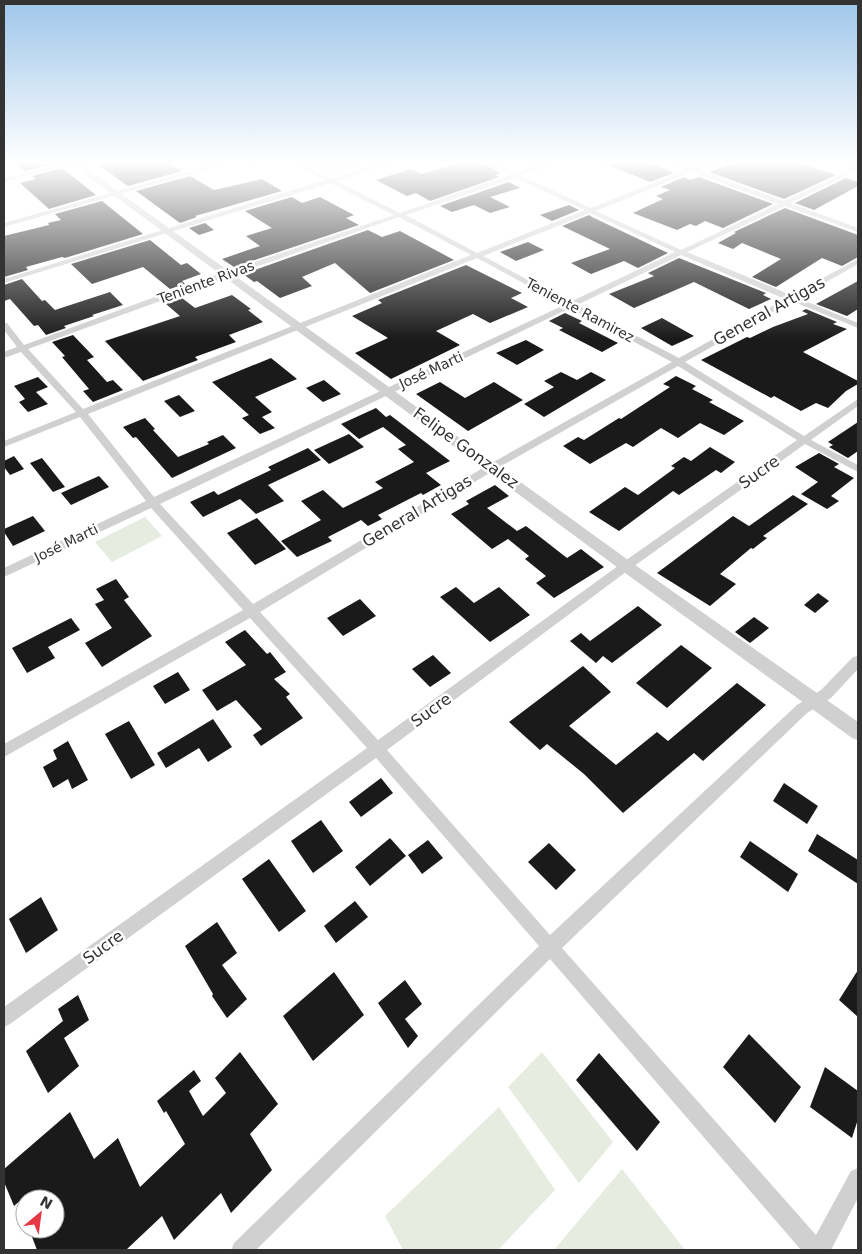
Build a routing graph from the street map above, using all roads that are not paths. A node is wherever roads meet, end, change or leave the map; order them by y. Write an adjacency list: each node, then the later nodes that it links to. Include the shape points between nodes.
1 (17, 222): 10 (street)
2 (155, 222): 12 (street, Felipe Gonzalez)
3 (199, 222): 12 (street)
4 (381, 222): 16 (street, Teniente Rivas)
5 (412, 222): 14 (street, Teniente Ramirez)
6 (564, 222): 14 (street)
7 (615, 222): 13 (street)
8 (745, 222): 13 (street, José Marti)
9 (833, 222): 11 (street)
10 (4, 225)
11 (858, 230)
12 (168, 231): 16 (street, Felipe Gonzalez); 17 (street)
13 (680, 252): 18 (street); 19 (street, José Marti)
14 (476, 255): 19 (street, Teniente Ramirez); 21 (street)
15 (858, 261): 18 (street, General Artigas)
16 (226, 274): 21 (street, Felipe Gonzalez); 23 (street, Teniente Rivas)
17 (4, 281)
18 (793, 299): 22 (street); 25 (street, General Artigas)
19 (569, 304): 25 (street, Teniente Ramirez); 26 (street, José Marti)
20 (4, 325): 23 (street)
21 (297, 326): 26 (street, Felipe Gonzalez); 28 (street)
22 (858, 326)
23 (23, 349): 24 (street, Teniente Rivas); 28 (street)
24 (4, 355)
25 (677, 361): 29 (street, Teniente Ramirez); 31 (street, General Artigas)
26 (386, 391): 31 (street, Felipe Gonzalez); 33 (street, José Marti)
27 (858, 402): 29 (street, Sucre)
28 (80, 412): 30 (street); 33 (street)
29 (804, 440): 32 (street, Teniente Ramirez); 34 (street, Sucre)
30 (4, 444)
31 (492, 466): 34 (street, Felipe Gonzalez); 36 (street, General Artigas)
32 (858, 469)
33 (152, 502): 35 (street, José Marti); 36 (street)
34 (626, 566): 38 (street, Felipe Gonzalez); 40 (street, Sucre)
35 (4, 573)
36 (251, 611): 40 (street); 41 (street, General Artigas)
37 (858, 661): 38 (street, via 826,694)
38 (815, 700): 39 (street, Felipe Gonzalez); 42 (street, via 802,708)
39 (858, 732)
40 (377, 749): 42 (street); 43 (street, Sucre)
41 (4, 751)
42 (550, 947): 45 (street); 46 (street)
43 (4, 1018)
44 (858, 1178): 47 (street)
45 (241, 1250)
46 (815, 1250)
47 (820, 1250)

